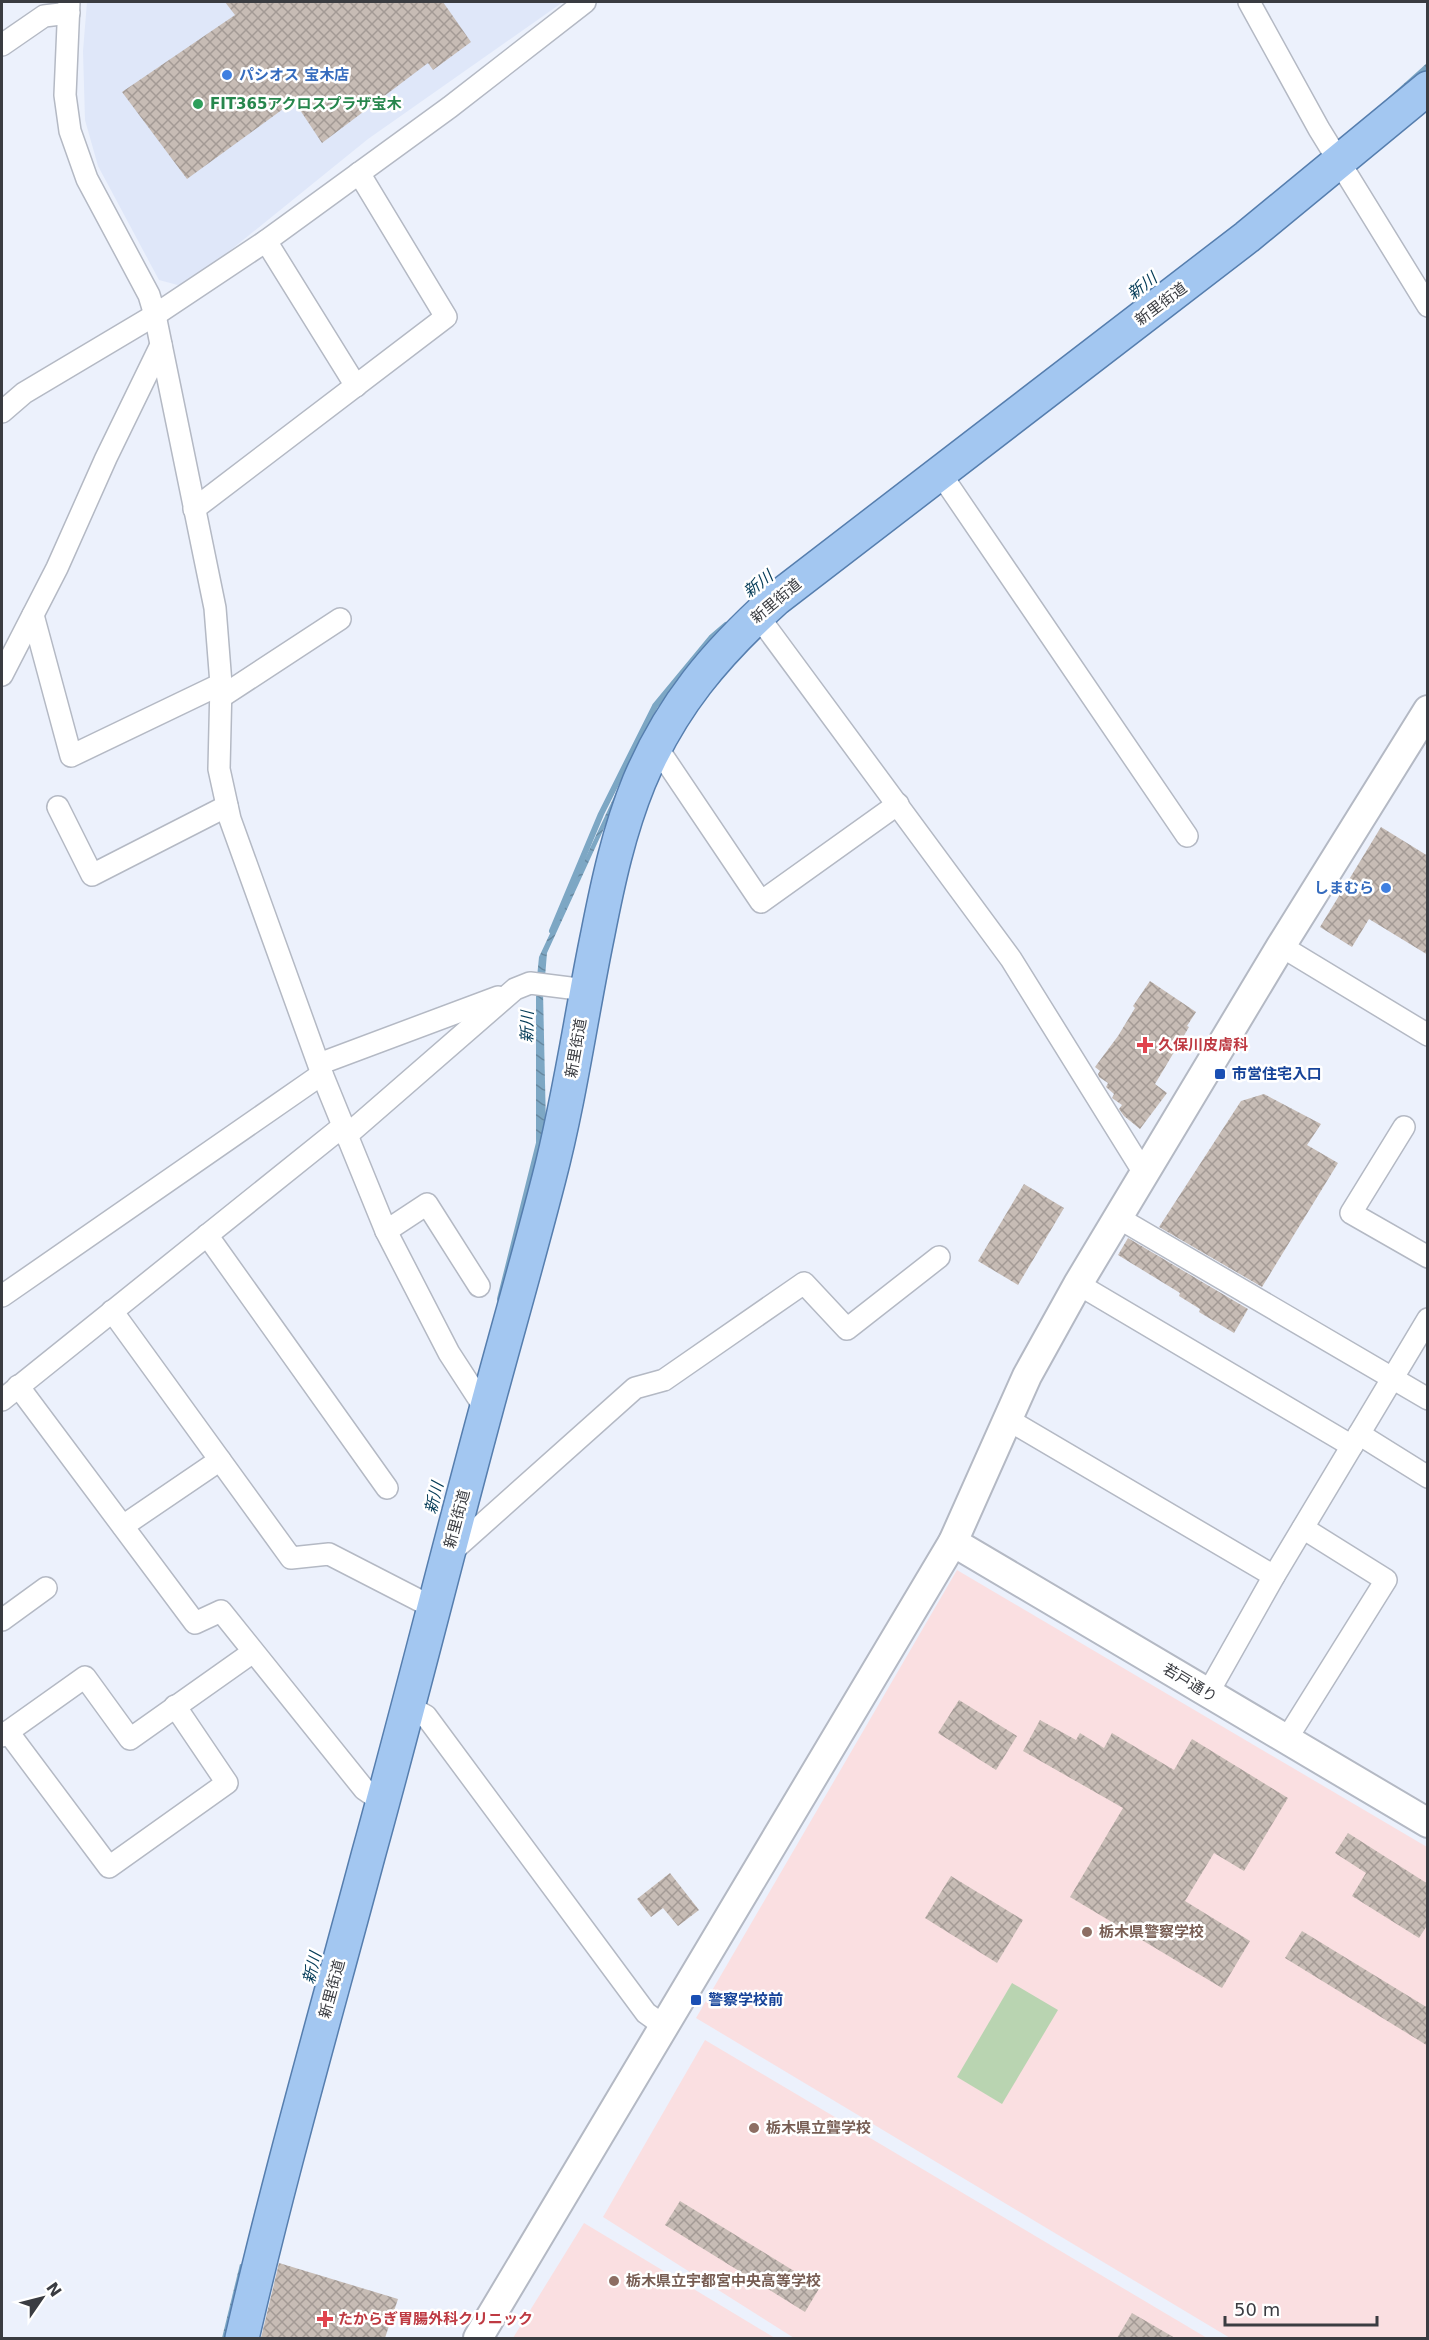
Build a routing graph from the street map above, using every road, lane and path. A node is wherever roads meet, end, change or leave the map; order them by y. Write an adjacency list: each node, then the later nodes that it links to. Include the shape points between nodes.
1 (585, 2): 7 (street)
2 (1249, 2): 6 (street)
3 (69, 7): 4 (street, via 44,16); 10 (street, via 65,95 70,131 87,179 149,295)
4 (2, 45)
5 (1428, 88): 6 (main road, 新里街道)
6 (1340, 163): 9 (street); 14 (main road, 新里街道)
7 (359, 173): 8 (street); 12 (street, via 446,318)
8 (266, 241): 10 (street); 12 (street)
9 (1428, 306)
10 (155, 315): 11 (street); 13 (street, via 24,393)
11 (161, 345): 15 (street); 16 (street)
12 (356, 386): 15 (street)
13 (2, 412)
14 (940, 473): 17 (main road, 新里街道); 26 (street)
15 (194, 509): 20 (street, via 215,608)
16 (33, 615): 19 (street); 20 (street, via 71,756)
17 (758, 616): 22 (main road, 新里街道, via 695,682); 23 (street)
18 (340, 619): 20 (street)
19 (2, 675)
20 (221, 691): 24 (street, via 219,769)
21 (1428, 710): 27 (street)
22 (656, 746): 23 (street, via 761,902); 29 (main road, 新里街道, via 622,831)
23 (898, 804): 34 (street, via 1011,959)
24 (227, 806): 25 (street, via 92,875); 31 (street)
25 (58, 807)
26 (1186, 836)
27 (1281, 946): 30 (street); 34 (street)
28 (532, 986): 29 (street); 31 (street); 33 (street)
29 (586, 990): 49 (main road, 新里街道, via 550,1174)
30 (1428, 1035)
31 (320, 1069): 33 (street); 42 (street)
32 (1404, 1126): 39 (street, via 1351,1213)
33 (344, 1131): 36 (street); 37 (street)
34 (1144, 1173): 35 (street)
35 (1117, 1217): 40 (street); 45 (street)
36 (386, 1231): 41 (street, via 427,1204); 49 (street, via 449,1353)
37 (207, 1235): 43 (street); 54 (street)
38 (939, 1257): 58 (street, via 847,1329 804,1283 664,1380 634,1388)
39 (1428, 1257)
40 (1078, 1284): 50 (street); 51 (street)
41 (479, 1286)
42 (2, 1296)
43 (112, 1311): 46 (street); 52 (street)
44 (1428, 1319): 45 (street)
45 (1392, 1377): 47 (street); 51 (street)
46 (18, 1386): 48 (street); 55 (street)
47 (1428, 1398)
48 (2, 1400)
49 (479, 1400): 58 (main road, 新里街道)
50 (1007, 1419): 57 (street); 59 (street)
51 (1355, 1440): 53 (street); 56 (street)
52 (219, 1460): 55 (street); 61 (street, via 291,1558 329,1554)
53 (1428, 1477)
54 (387, 1488)
55 (123, 1526): 63 (street, via 195,1623 221,1611)
56 (1303, 1528): 59 (street); 68 (street, via 1386,1580)
57 (953, 1542): 64 (street, 若戸通り); 71 (street)
58 (448, 1556): 61 (main road, 新里街道)
59 (1274, 1576): 64 (street)
60 (46, 1588): 62 (street)
61 (426, 1604): 66 (main road, 新里街道)
62 (2, 1620)
63 (253, 1652): 65 (street); 69 (street)
64 (1208, 1693): 68 (street, 若戸通り)
65 (176, 1706): 67 (street, via 130,1739 85,1677); 67 (street, via 227,1783 109,1866)
66 (408, 1706): 69 (main road, 新里街道); 71 (street, via 426,1716 646,2013)
67 (5, 1734)
68 (1286, 1740): 70 (street, 若戸通り)
69 (374, 1796): 72 (main road, 新里街道)
70 (1428, 1823)
71 (664, 2026): 73 (street)
72 (242, 2338)
73 (478, 2338)

